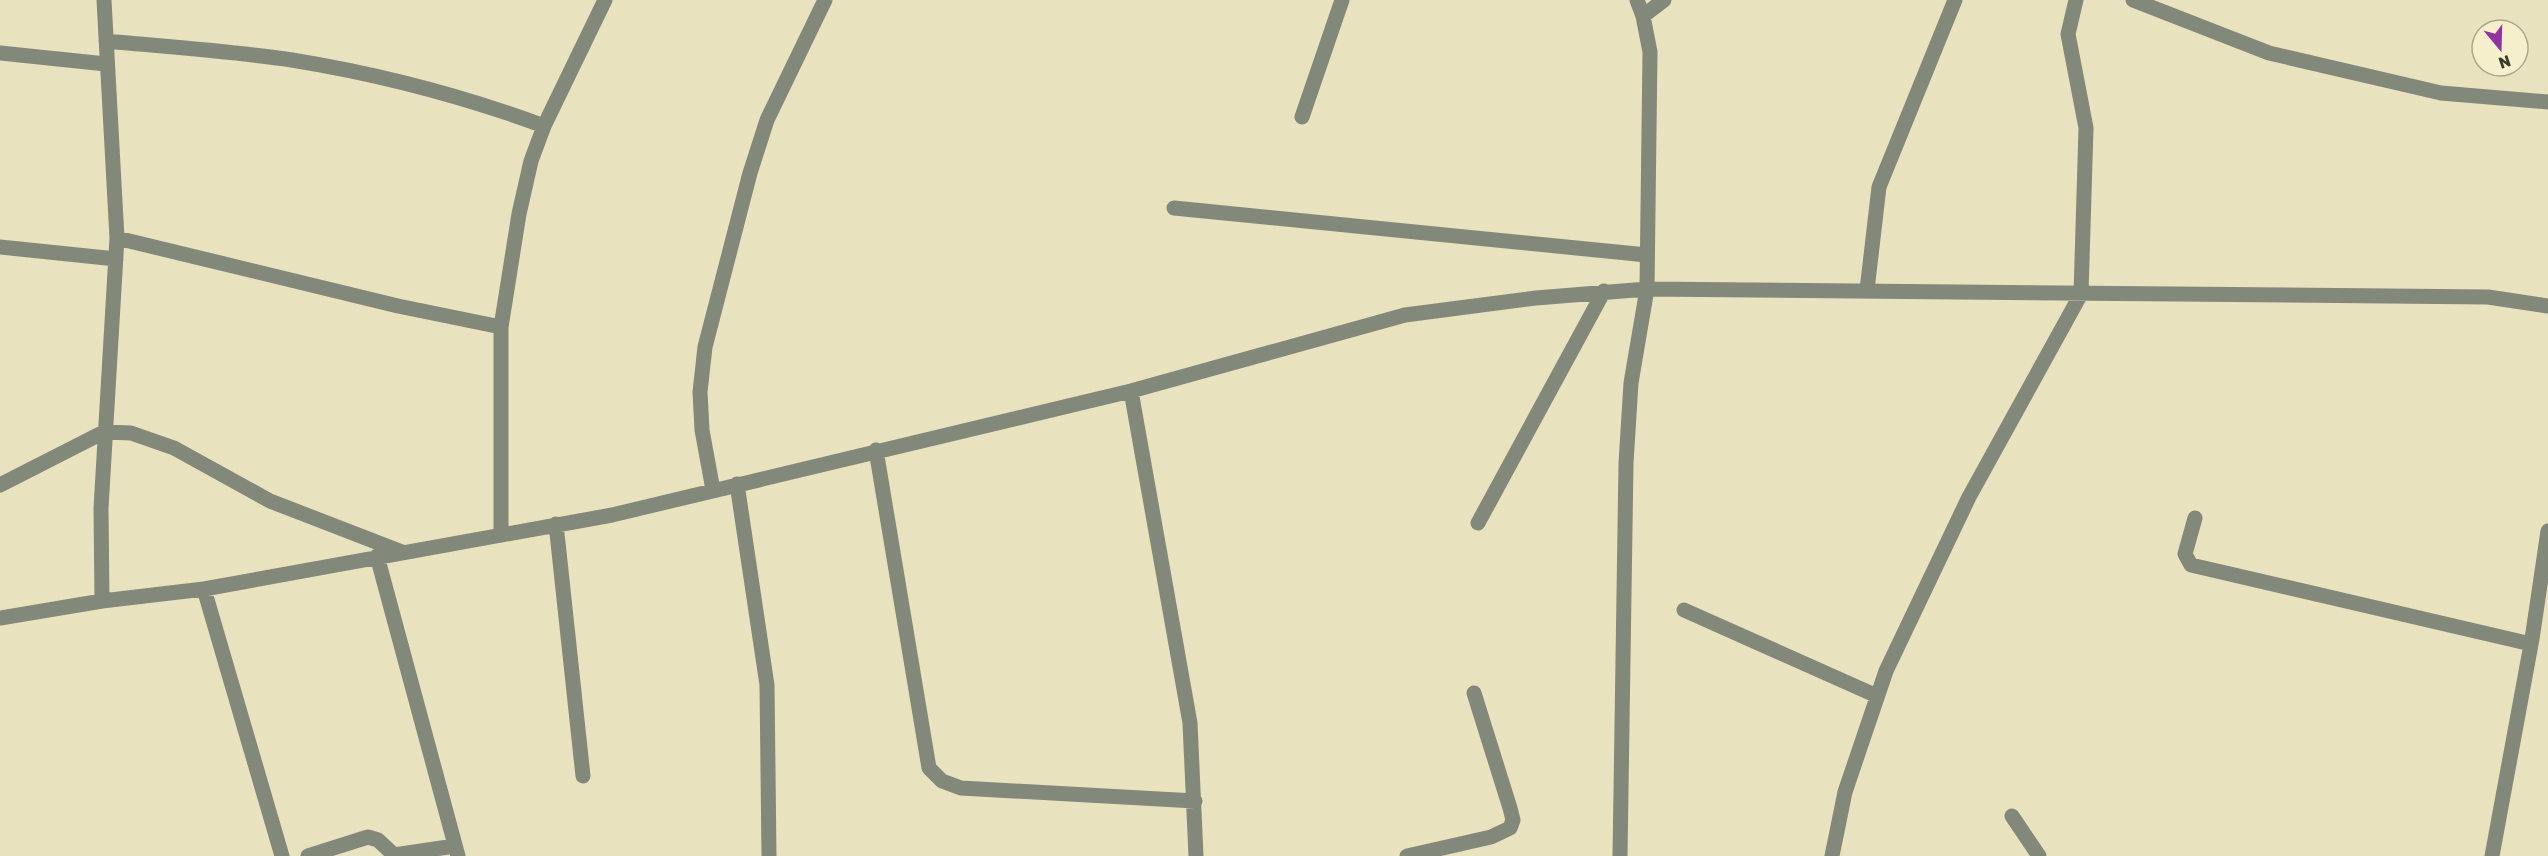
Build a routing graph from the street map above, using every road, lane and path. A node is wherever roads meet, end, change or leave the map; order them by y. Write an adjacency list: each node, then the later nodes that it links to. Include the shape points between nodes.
1 (104, 0): 11 (street)
2 (605, 0): 16 (street)
3 (825, 0): 33 (street, via 767,120 705,347 700,392 702,430)
4 (1342, 0): 15 (street)
5 (1636, 0): 10 (street)
6 (1664, 0): 10 (street)
7 (1955, 0): 23 (street, via 1879,187)
8 (2076, 0): 25 (street, via 2068,34 2086,128)
9 (2133, 0): 14 (street, via 2270,53 2441,93)
10 (1643, 16): 20 (street, via 1650,52)
11 (106, 41): 13 (street); 16 (street, via 302,62 484,104)
12 (0, 52): 13 (street)
13 (106, 64): 18 (street)
14 (2548, 102)
15 (1302, 117)
16 (544, 126): 27 (street, via 519,214)
17 (1174, 208): 20 (street)
18 (117, 238): 21 (street); 27 (street)
19 (0, 247): 21 (street)
20 (1647, 255): 22 (street)
21 (116, 259): 29 (street)
22 (1647, 289): 23 (street); 24 (street); 57 (street, via 1631,383 1626,464)
23 (1867, 290): 25 (street)
24 (1604, 291): 28 (street, via 1405,315); 35 (street)
25 (2081, 294): 26 (street, via 2488,297); 47 (street, via 1969,498)
26 (2548, 306)
27 (501, 327): 38 (street)
28 (1131, 391): 30 (street); 49 (street, via 1190,723)
29 (104, 432): 32 (street); 39 (street, via 131,433 174,448 264,499); 42 (street)
30 (876, 450): 31 (street); 49 (street, via 930,768 942,781 961,788)
31 (737, 484): 33 (street); 54 (street, via 767,685)
32 (0, 485)
33 (713, 490): 36 (street)
34 (2195, 518): 45 (street, via 2185,554 2191,565)
35 (1479, 523)
36 (556, 524): 38 (street); 48 (street)
37 (2548, 531): 45 (street)
38 (501, 533): 39 (street)
39 (404, 552): 40 (street)
40 (377, 556): 41 (street); 51 (street)
41 (204, 589): 42 (street); 52 (street)
42 (102, 601): 44 (street)
43 (1684, 610): 47 (street)
44 (0, 618)
45 (2531, 644): 60 (street)
46 (1474, 693): 56 (street, via 1510,808 1510,828 1491,837)
47 (1877, 696): 58 (street, via 1845,792)
48 (583, 776)
49 (1195, 801): 55 (street)
50 (2012, 816): 59 (street)
51 (456, 851): 53 (street, via 394,855 378,840 368,837)
52 (282, 856)
53 (308, 856)
54 (769, 856)
55 (1196, 856)
56 (1407, 856)
57 (1620, 856)
58 (1832, 856)
59 (2039, 856)
60 (2492, 856)

